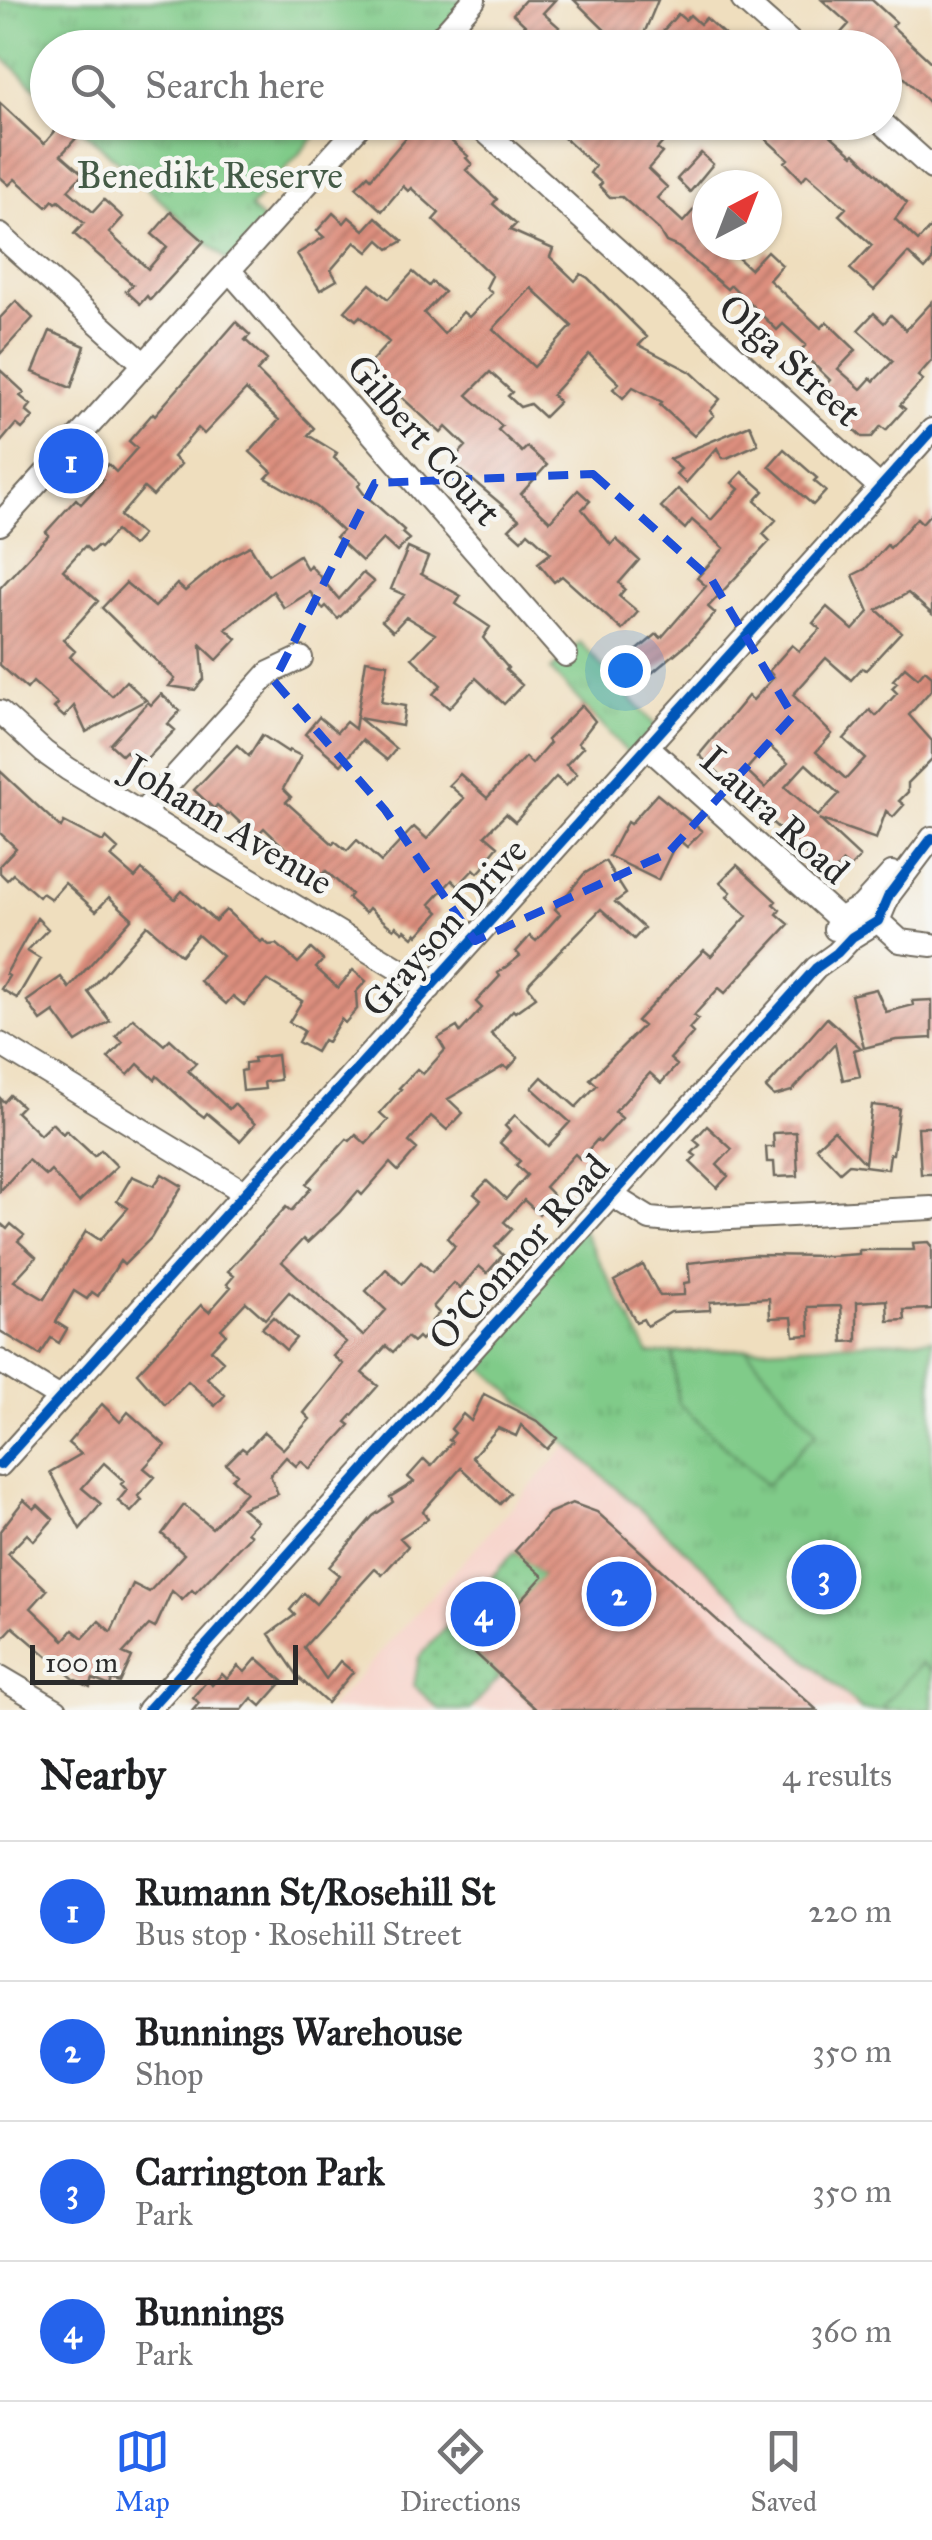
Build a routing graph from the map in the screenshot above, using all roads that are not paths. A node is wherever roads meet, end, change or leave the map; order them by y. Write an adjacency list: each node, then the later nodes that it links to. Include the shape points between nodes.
1 (474, 0): 3 (street)
2 (744, 0): 4 (street)
3 (447, 30)
4 (777, 30)
5 (347, 140): 10 (street)
6 (495, 140): 13 (street, Olga Street)
7 (901, 140): 8 (street)
8 (932, 168)
9 (0, 235): 11 (street)
10 (229, 270): 11 (street); 15 (street, Gilbert Court)
11 (144, 364): 14 (street)
12 (932, 430): 13 (street, Grayson Drive)
13 (881, 488): 18 (street, Grayson Drive)
14 (0, 524)
15 (566, 655)
16 (301, 658): 19 (street, via 269,672)
17 (0, 712): 19 (street, Johann Avenue, via 52,757)
18 (648, 747): 22 (street, Laura Road); 24 (street, Grayson Drive)
19 (142, 813): 24 (street, Johann Avenue)
20 (926, 845): 21 (street, via 889,875)
21 (870, 913): 22 (street); 23 (street, Laura Road, via 900,941)
22 (848, 926): 26 (street, O'Connor Road)
23 (932, 945)
24 (430, 988): 27 (street, Grayson Drive)
25 (0, 1044): 27 (street)
26 (617, 1189): 28 (street, via 639,1214 663,1220); 34 (street, O'Connor Road)
27 (244, 1192): 30 (street, Grayson Drive)
28 (932, 1208)
29 (0, 1362): 30 (street)
30 (60, 1398): 31 (street, Grayson Drive)
31 (0, 1464)
32 (0, 1676): 33 (street)
33 (56, 1710)
34 (148, 1710)

